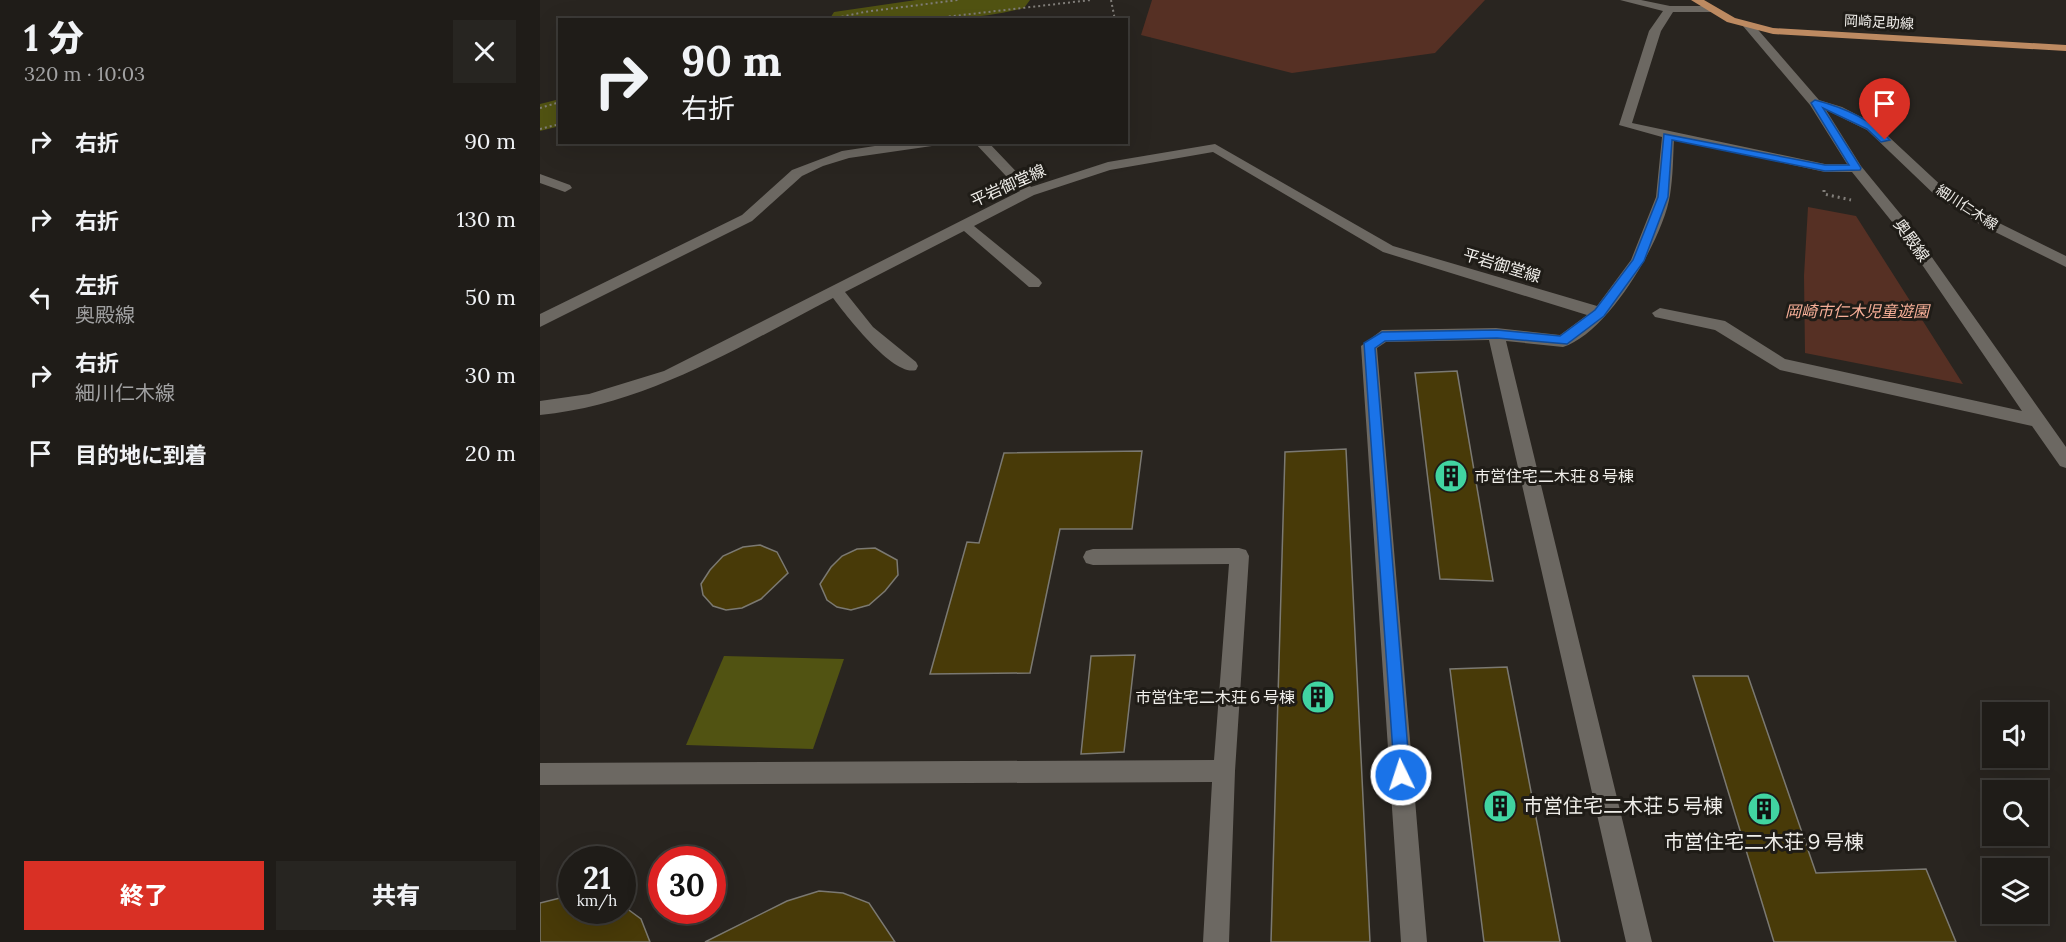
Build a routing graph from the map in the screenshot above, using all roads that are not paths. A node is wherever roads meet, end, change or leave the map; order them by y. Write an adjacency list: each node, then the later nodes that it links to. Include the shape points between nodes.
1 (1625, 0): 3 (street)
2 (1696, 0): 4 (main road, 岡崎足助線)
3 (1670, 9): 4 (street); 8 (street, via 1655,31 1625,121 1630,127)
4 (1712, 9): 5 (main road, 岡崎足助線)
5 (1749, 26): 6 (main road, 岡崎足助線, via 1773,31); 7 (street, 奥殿線)
6 (2066, 48)
7 (1815, 103): 11 (street, 奥殿線); 16 (street, 細川仁木線, via 1871,127 1941,193 1986,222)
8 (1668, 136): 11 (street, via 1825,168); 19 (street, via 1663,197 1638,261)
9 (918, 144): 21 (street, via 847,154 818,163 797,173 747,218)
10 (982, 144): 14 (street)
11 (1856, 168): 25 (street, 奥殿線, via 1902,225)
12 (540, 178): 13 (street)
13 (565, 188)
14 (1029, 192): 15 (street, 平岩御堂線); 19 (street, 平岩御堂線, via 1108,165 1215,148 1388,249)
15 (965, 225): 17 (street); 18 (street, 平岩御堂線)
16 (2066, 262)
17 (1034, 283)
18 (836, 290): 23 (street, via 867,331); 24 (street, 平岩御堂線, via 670,375 615,393)
19 (1600, 313): 22 (street, via 1563,341)
20 (1660, 313): 25 (street, via 1719,325 1780,364)
21 (540, 321)
22 (1497, 334): 31 (street, via 1382,336 1369,346); 32 (street)
23 (910, 366)
24 (540, 408)
25 (2039, 421): 26 (street, 奥殿線)
26 (2066, 461)
27 (1093, 557): 28 (street, via 1239,556)
28 (1224, 771): 29 (street); 30 (street)
29 (540, 774)
30 (1216, 942)
31 (1414, 942)
32 (1640, 942)

